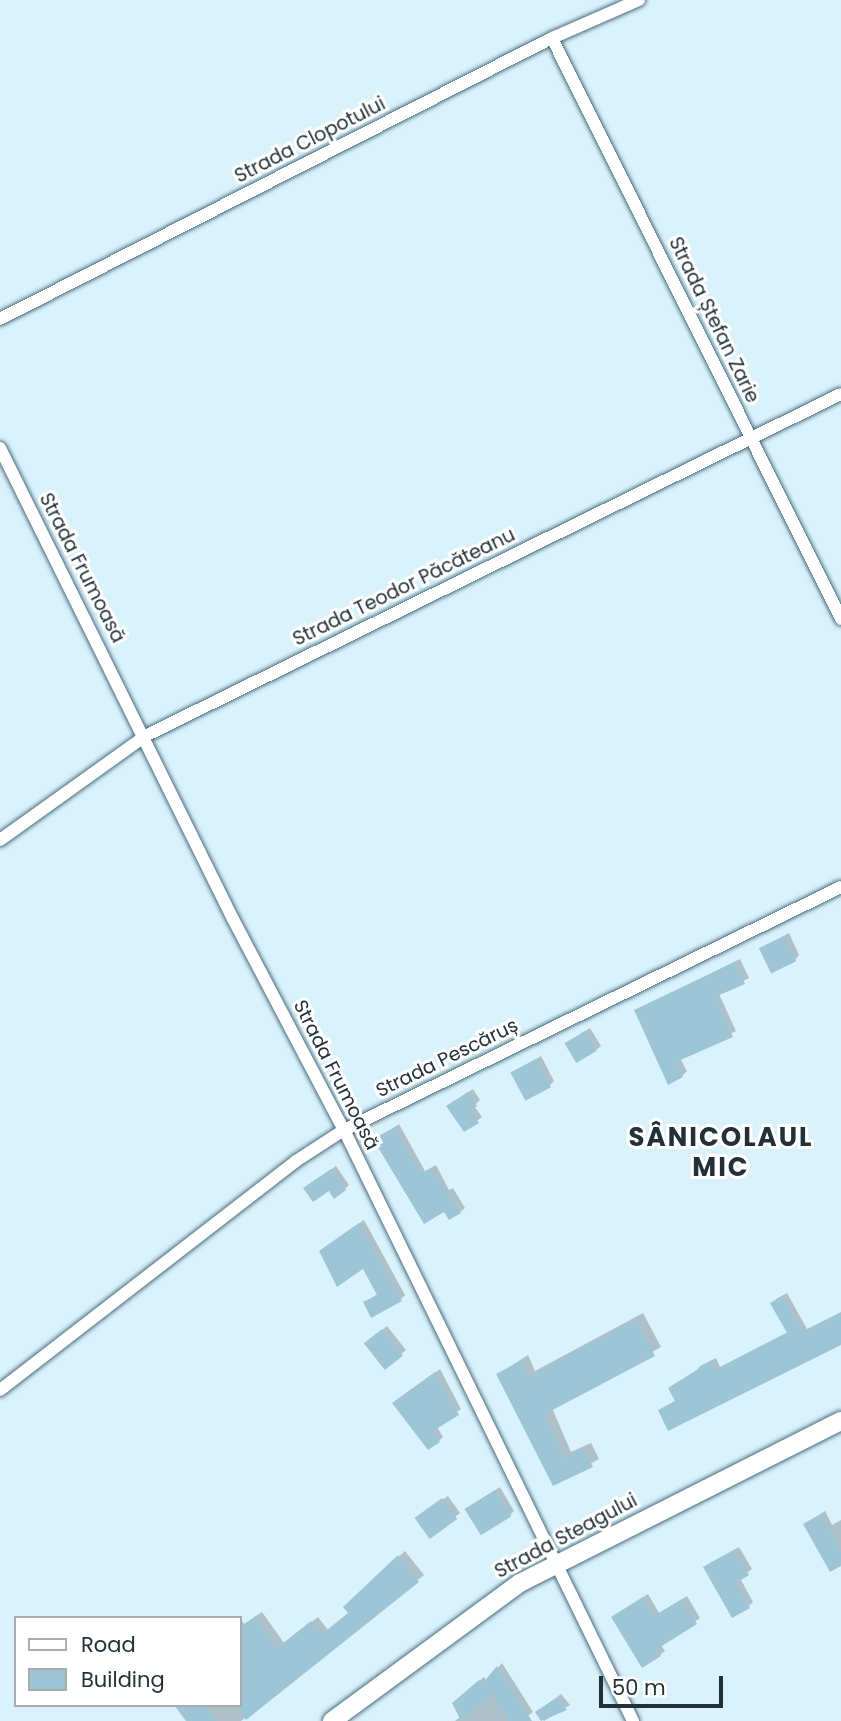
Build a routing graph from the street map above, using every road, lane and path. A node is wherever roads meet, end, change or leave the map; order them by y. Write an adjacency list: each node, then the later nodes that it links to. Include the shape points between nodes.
1 (639, 0): 2 (street, Strada Clopotului)
2 (552, 38): 3 (street, Strada Clopotului); 5 (street, Strada Ștefan Zarie)
3 (0, 319)
4 (841, 394): 5 (street, Strada Teodor Păcăteanu)
5 (750, 437): 7 (street, Strada Ștefan Zarie); 8 (street, Strada Teodor Păcăteanu)
6 (0, 449): 8 (street, Strada Frumoasă)
7 (841, 619)
8 (145, 736): 9 (street, Strada Teodor Păcăteanu); 11 (street, Strada Frumoasă, via 233,919)
9 (0, 840)
10 (841, 887): 11 (street, Strada Pescăruș)
11 (344, 1130): 12 (street, Strada Pescăruș, via 296,1161); 14 (street, Strada Frumoasă)
12 (0, 1390)
13 (841, 1421): 14 (main road, Strada Steagului)
14 (557, 1562): 15 (main road, Strada Steagului, via 482,1607); 16 (street, Strada Frumoasă)
15 (332, 1721)
16 (633, 1721)

